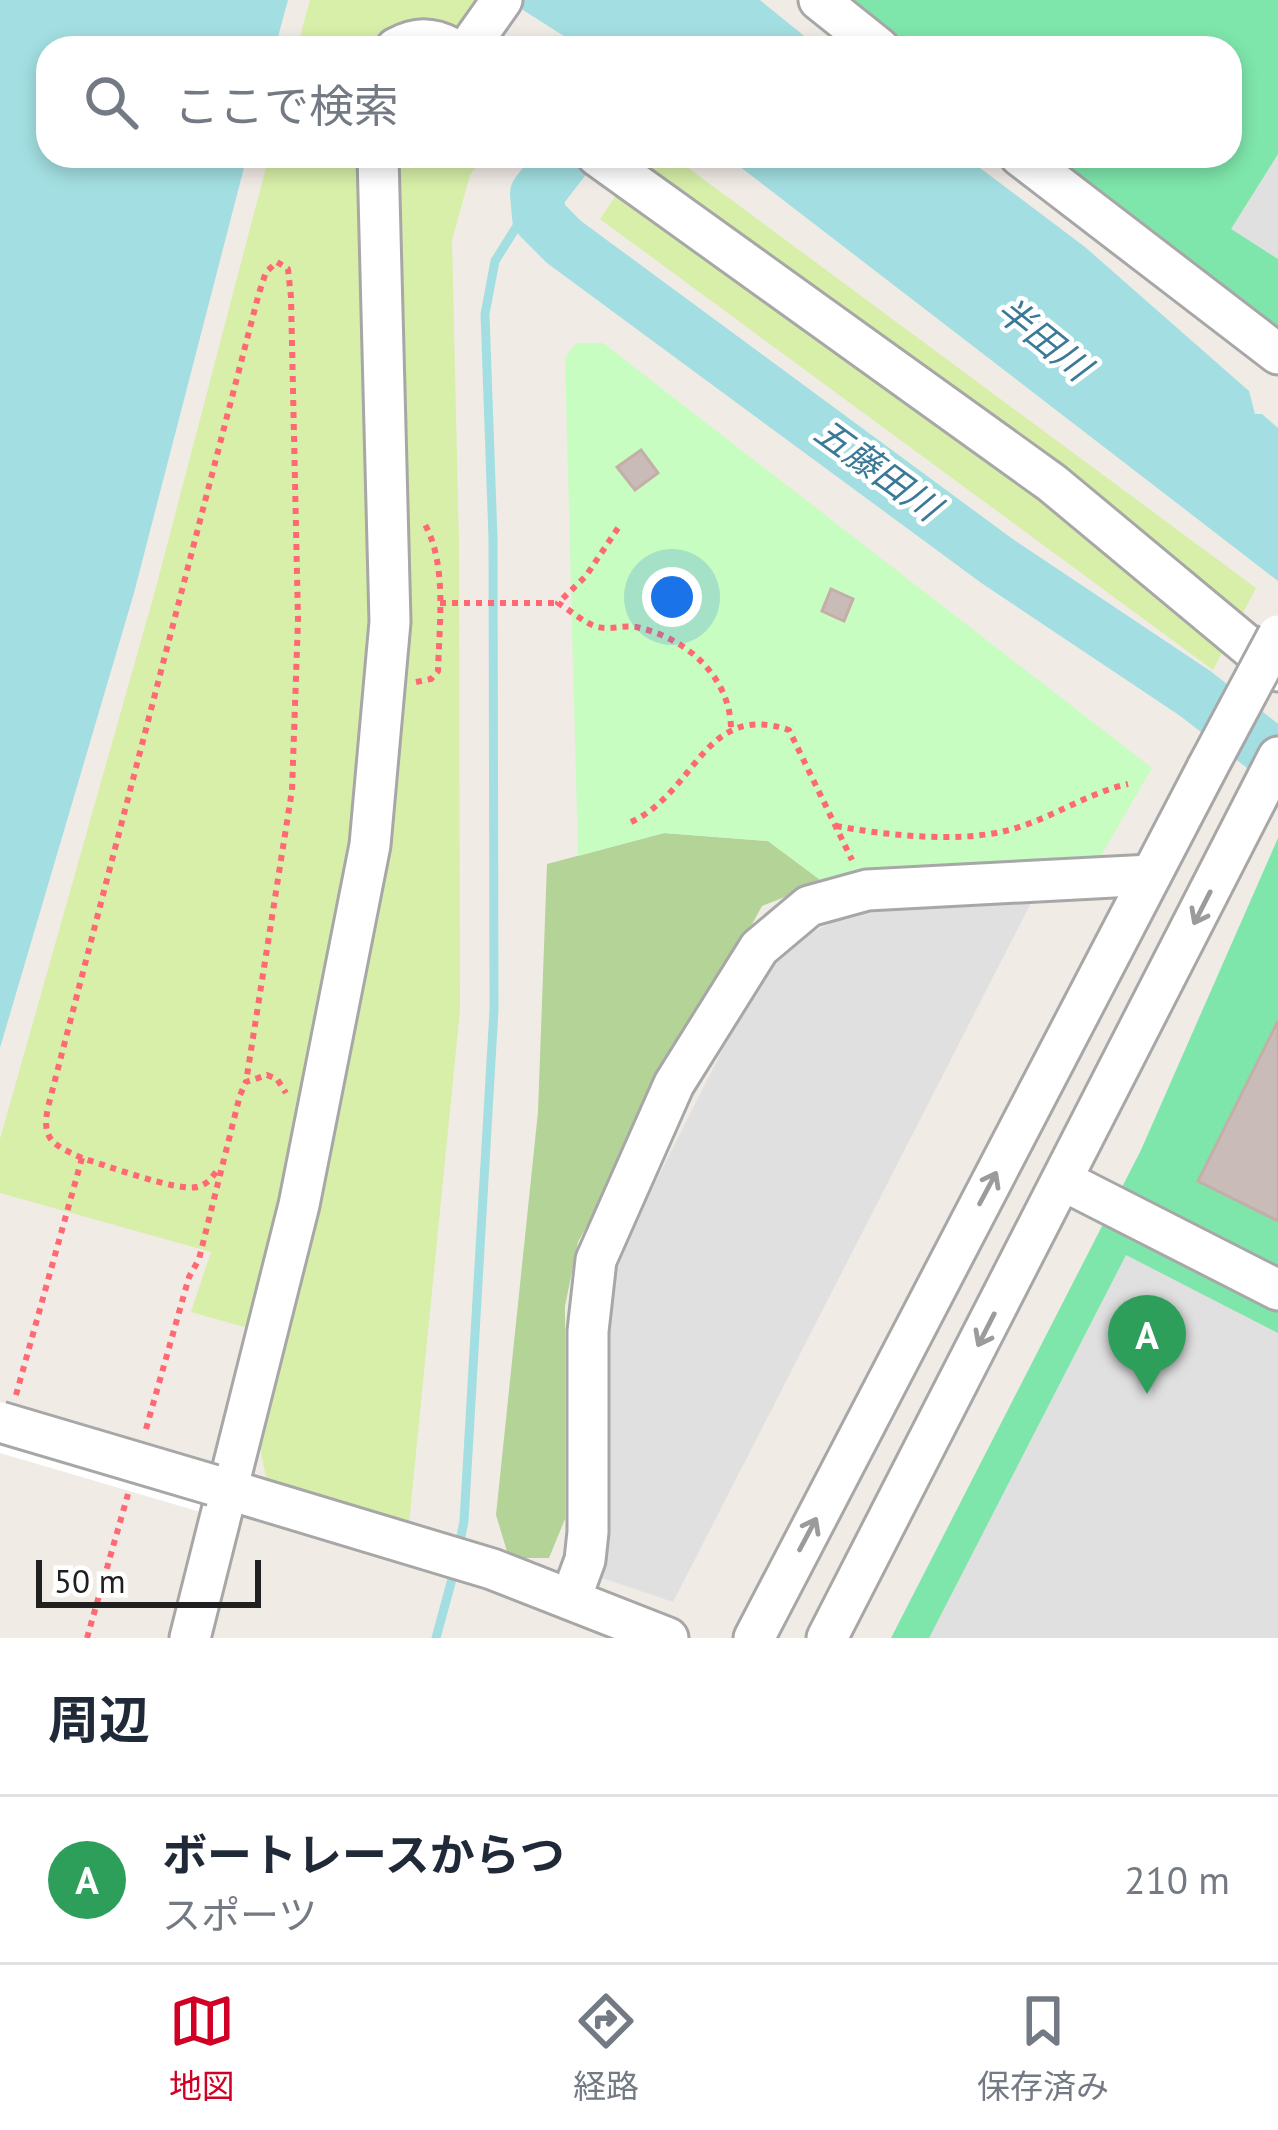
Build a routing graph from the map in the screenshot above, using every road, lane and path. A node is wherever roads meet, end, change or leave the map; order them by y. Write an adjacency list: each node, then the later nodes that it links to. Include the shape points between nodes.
1 (502, 0): 3 (street)
2 (819, 0): 4 (street)
3 (476, 36)
4 (864, 36)
5 (378, 168): 12 (street)
6 (613, 168): 11 (street, via 1052,483)
7 (1035, 168): 8 (street)
8 (1278, 354)
9 (618, 528): 10 (path)
10 (559, 602): 12 (path, via 440,603 438,671 419,682); 13 (path, via 596,627 636,627 690,651 721,683)
11 (1274, 654): 18 (street, bridge)
12 (387, 682): 29 (street, via 370,845 299,1204)
13 (731, 728): 16 (path, via 654,812); 17 (path, via 767,723 789,730)
14 (1278, 757): 24 (street, one-way to 24)
15 (1128, 784): 17 (path, via 1001,832 895,837)
16 (631, 822)
17 (836, 826): 19 (path)
18 (1151, 875): 19 (street); 34 (street, one-way to 18)
19 (867, 890): 30 (street, via 809,906 759,948 674,1084 596,1260 588,1532)
20 (246, 1082): 21 (path, via 277,1079); 22 (path); 23 (path, via 292,790 298,620 291,297 288,269 278,262 259,293 48,1107 51,1141)
21 (288, 1102)
22 (224, 1157): 23 (path, via 197,1187); 27 (path)
23 (82, 1158): 26 (path)
24 (1062, 1180): 25 (street); 35 (street, one-way to 35)
25 (1278, 1290)
26 (6, 1414): 29 (street, bridge)
27 (144, 1435)
28 (131, 1480): 32 (path)
29 (221, 1488): 30 (street); 33 (street)
30 (571, 1598): 31 (street)
31 (644, 1633)
32 (87, 1638)
33 (190, 1638)
34 (754, 1638)
35 (827, 1638)

